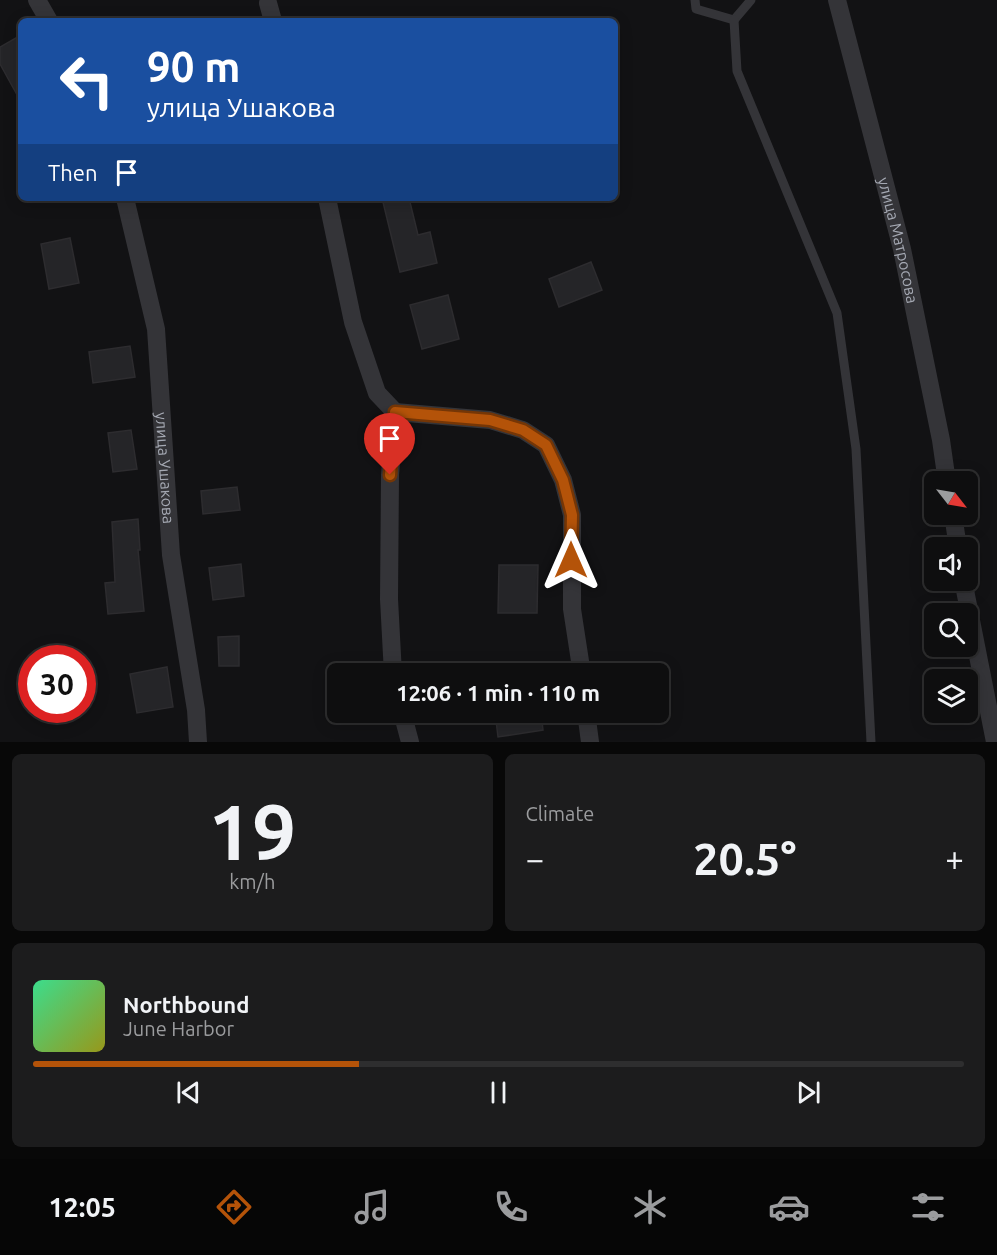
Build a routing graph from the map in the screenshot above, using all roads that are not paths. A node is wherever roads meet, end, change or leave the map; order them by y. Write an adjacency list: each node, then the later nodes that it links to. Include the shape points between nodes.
1 (37, 0): 6 (street)
2 (694, 0): 8 (lane, via 696,9)
3 (751, 0): 8 (lane)
4 (837, 0): 12 (street, улица Матросова, via 902,249)
5 (268, 2): 7 (street)
6 (47, 18)
7 (272, 18)
8 (734, 20): 21 (lane, via 737,71 837,313 856,448)
9 (126, 201): 18 (street, улица Ушакова, via 156,329 171,555)
10 (328, 201): 11 (street, via 353,322 377,393)
11 (395, 412): 14 (street, via 389,486); 15 (street, via 490,420 523,430 546,445 563,480 572,515 572,609)
12 (946, 471)
13 (965, 591): 22 (street)
14 (392, 663)
15 (580, 663)
16 (405, 723): 19 (street)
17 (587, 723): 20 (street)
18 (198, 742)
19 (410, 742)
20 (590, 742)
21 (872, 742)
22 (995, 742)

